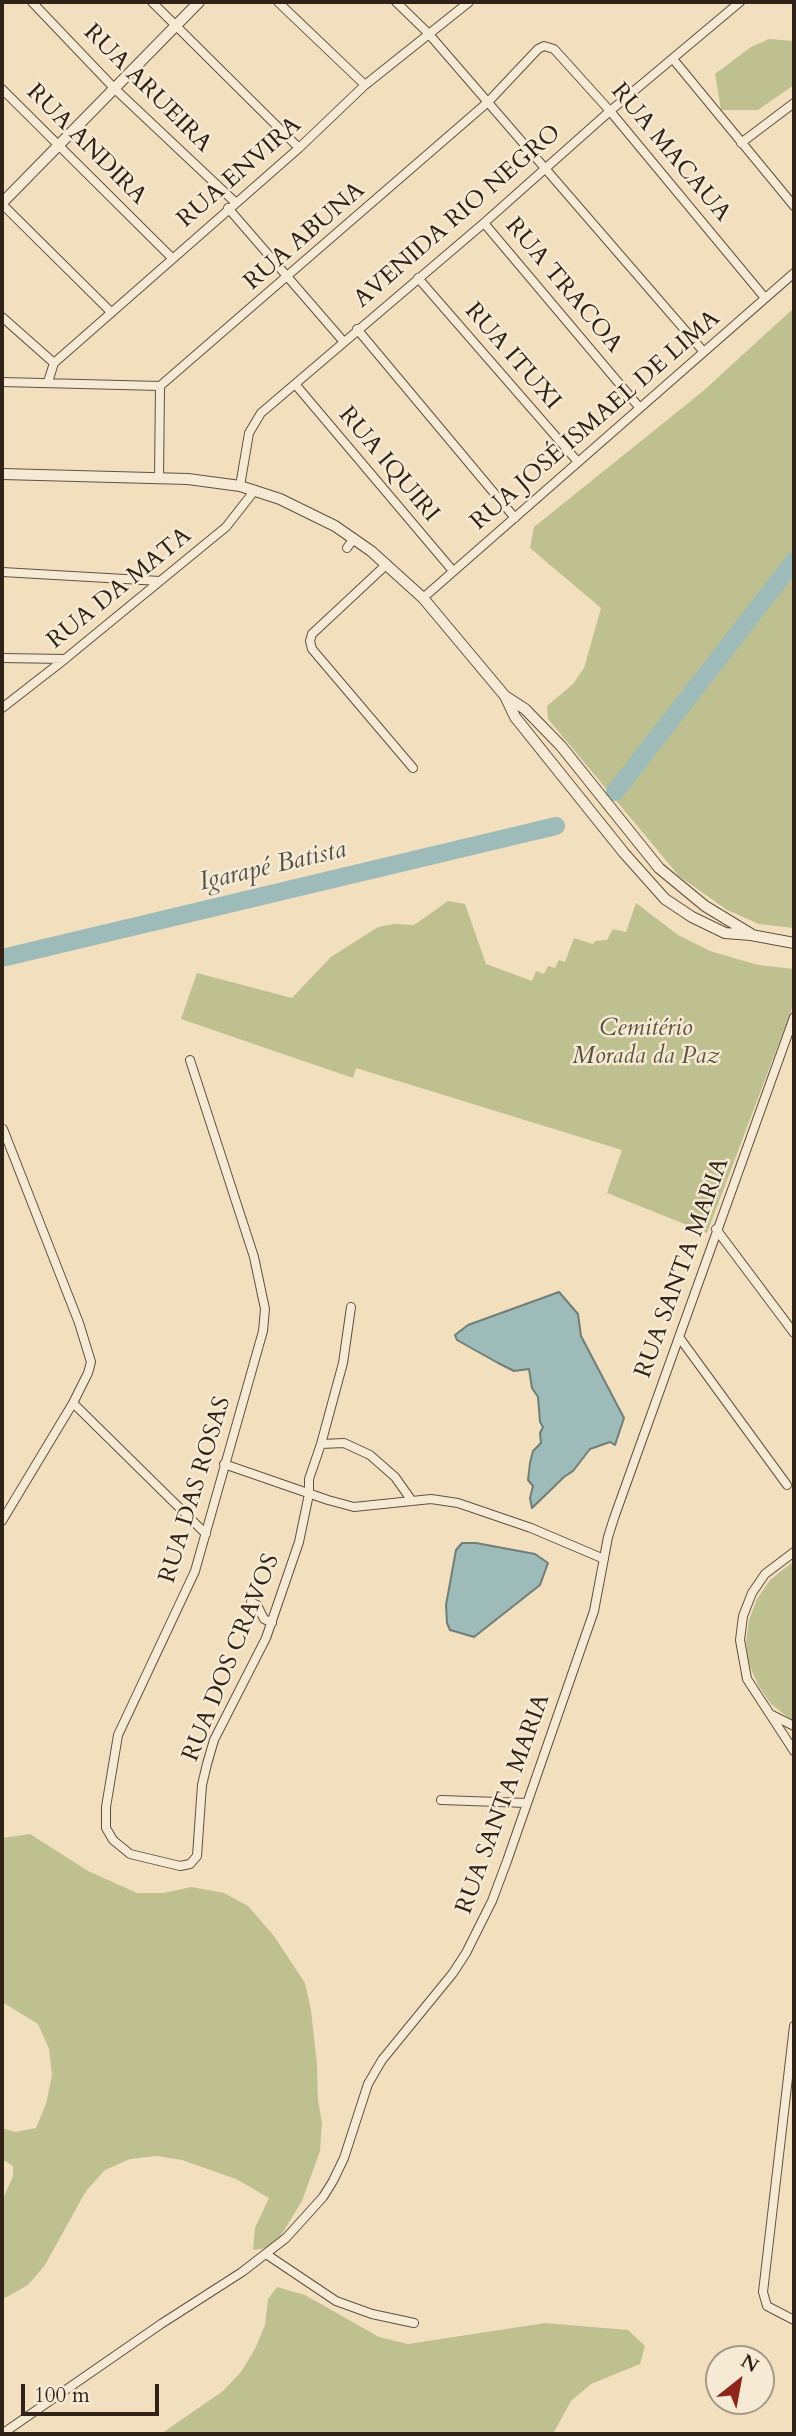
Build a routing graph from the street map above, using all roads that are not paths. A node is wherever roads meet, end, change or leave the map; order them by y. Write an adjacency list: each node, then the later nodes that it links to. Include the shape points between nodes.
1 (33, 2): 16 (street, RUA ARUEIRA)
2 (152, 2): 10 (street)
3 (199, 2): 10 (street)
4 (278, 2): 14 (street)
5 (396, 2): 11 (street)
6 (469, 2): 11 (street, RUA ENVIRA)
7 (723, 2): 9 (street)
8 (740, 2): 9 (street, AVENIDA RIO NEGRO)
9 (731, 10): 13 (street, AVENIDA RIO NEGRO)
10 (176, 26): 16 (street); 22 (street)
11 (428, 33): 14 (street, RUA ENVIRA); 17 (street)
12 (538, 50): 17 (street, RUA ABUNA); 19 (street, RUA MACAUA, via 554,49)
13 (673, 60): 19 (street, AVENIDA RIO NEGRO); 20 (street)
14 (365, 85): 22 (street, RUA ENVIRA)
15 (2, 89): 21 (street, RUA ANDIRA)
16 (115, 89): 21 (street); 25 (street, RUA ARUEIRA)
17 (488, 102): 23 (street); 30 (street, RUA ABUNA)
18 (794, 103): 20 (street)
19 (610, 111): 23 (street, AVENIDA RIO NEGRO); 32 (street, RUA MACAUA)
20 (741, 143): 26 (street)
21 (60, 145): 24 (street); 28 (street, RUA ANDIRA)
22 (299, 148): 25 (street, RUA ENVIRA)
23 (546, 168): 27 (street, AVENIDA RIO NEGRO); 37 (street)
24 (2, 203): 33 (street)
25 (232, 205): 28 (street, RUA ENVIRA); 30 (street, RUA ARUEIRA)
26 (794, 206)
27 (484, 223): 31 (street, AVENIDA RIO NEGRO); 43 (street, RUA TRACOA)
28 (172, 258): 33 (street, RUA ENVIRA)
29 (794, 273): 32 (street, RUA JOSÉ ISMAEL DE LIMA)
30 (289, 276): 36 (street, RUA ARUEIRA); 42 (street, RUA ABUNA)
31 (418, 278): 35 (street, AVENIDA RIO NEGRO); 44 (street, RUA ITUXI)
32 (765, 298): 37 (street, RUA JOSÉ ISMAEL DE LIMA)
33 (111, 312): 38 (street, RUA ENVIRA)
34 (2, 317): 38 (street)
35 (357, 330): 36 (street, AVENIDA RIO NEGRO); 49 (street)
36 (343, 341): 41 (street, AVENIDA RIO NEGRO)
37 (703, 351): 43 (street, RUA JOSÉ ISMAEL DE LIMA)
38 (54, 363): 40 (street)
39 (2, 382): 40 (street)
40 (48, 382): 42 (street)
41 (295, 384): 47 (street, AVENIDA RIO NEGRO, via 254,422); 53 (street, RUA IQUIRI)
42 (160, 386): 46 (street)
43 (639, 407): 44 (street, RUA JOSÉ ISMAEL DE LIMA)
44 (578, 462): 49 (street, RUA JOSÉ ISMAEL DE LIMA)
45 (2, 474): 46 (street)
46 (159, 478): 47 (street)
47 (240, 486): 48 (street)
48 (255, 491): 50 (street, via 308,511); 55 (street, RUA DA MATA, via 226,527)
49 (515, 518): 53 (street, RUA JOSÉ ISMAEL DE LIMA)
50 (354, 538): 51 (street); 52 (street)
51 (347, 548)
52 (387, 564): 56 (street); 61 (street, via 312,634 310,641)
53 (453, 571): 56 (street, RUA JOSÉ ISMAEL DE LIMA)
54 (2, 572): 55 (street)
55 (160, 581): 58 (street, RUA DA MATA)
56 (423, 598): 59 (street)
57 (2, 659): 58 (street)
58 (65, 659): 60 (street, RUA DA MATA)
59 (505, 696): 62 (street, via 525,709 561,746 659,868 705,906); 62 (street, via 515,717 648,882 680,911 725,933)
60 (2, 708)
61 (413, 768)
62 (751, 935): 63 (street)
63 (794, 943)
64 (794, 1017): 67 (street, RUA SANTA MARIA)
65 (190, 1060): 73 (street, RUA DAS ROSAS, via 254,1257 265,1309 263,1331)
66 (3, 1129): 71 (street, via 90,1355 90,1368)
67 (716, 1229): 69 (street); 70 (street, RUA SANTA MARIA)
68 (351, 1307): 72 (street, RUA DOS CRAVOS, via 343,1363)
69 (794, 1333)
70 (679, 1337): 74 (street); 80 (street, RUA SANTA MARIA, via 611,1527)
71 (74, 1403): 77 (street); 78 (street)
72 (321, 1444): 75 (street, RUA DOS CRAVOS, via 309,1479); 76 (street, via 344,1443 370,1455)
73 (223, 1464): 75 (street); 78 (street, RUA DAS ROSAS)
74 (787, 1485)
75 (309, 1494): 76 (street, via 354,1507); 82 (street, RUA DOS CRAVOS, via 299,1542)
76 (412, 1500): 80 (street, via 458,1503)
77 (2, 1521)
78 (206, 1534): 88 (street, RUA DAS ROSAS, via 188,1589 118,1735 106,1807 108,1833 130,1854 180,1866)
79 (794, 1552): 83 (street, via 759,1582 740,1628 747,1679)
80 (604, 1559): 87 (street, RUA SANTA MARIA, via 594,1611)
81 (251, 1602): 82 (street)
82 (272, 1623): 88 (street, RUA DOS CRAVOS, via 214,1740 202,1785)
83 (771, 1715): 84 (street); 85 (street)
84 (794, 1726)
85 (794, 1751)
86 (441, 1800): 87 (street)
87 (527, 1803): 90 (street, RUA SANTA MARIA, via 492,1900 466,1953 382,2060 368,2084 333,2181 293,2230)
88 (194, 1862)
89 (794, 2027): 91 (street, via 763,2299 771,2309)
90 (266, 2254): 92 (street, via 336,2301); 93 (street, RUA SANTA MARIA)
91 (794, 2320)
92 (414, 2323)
93 (2, 2434)

